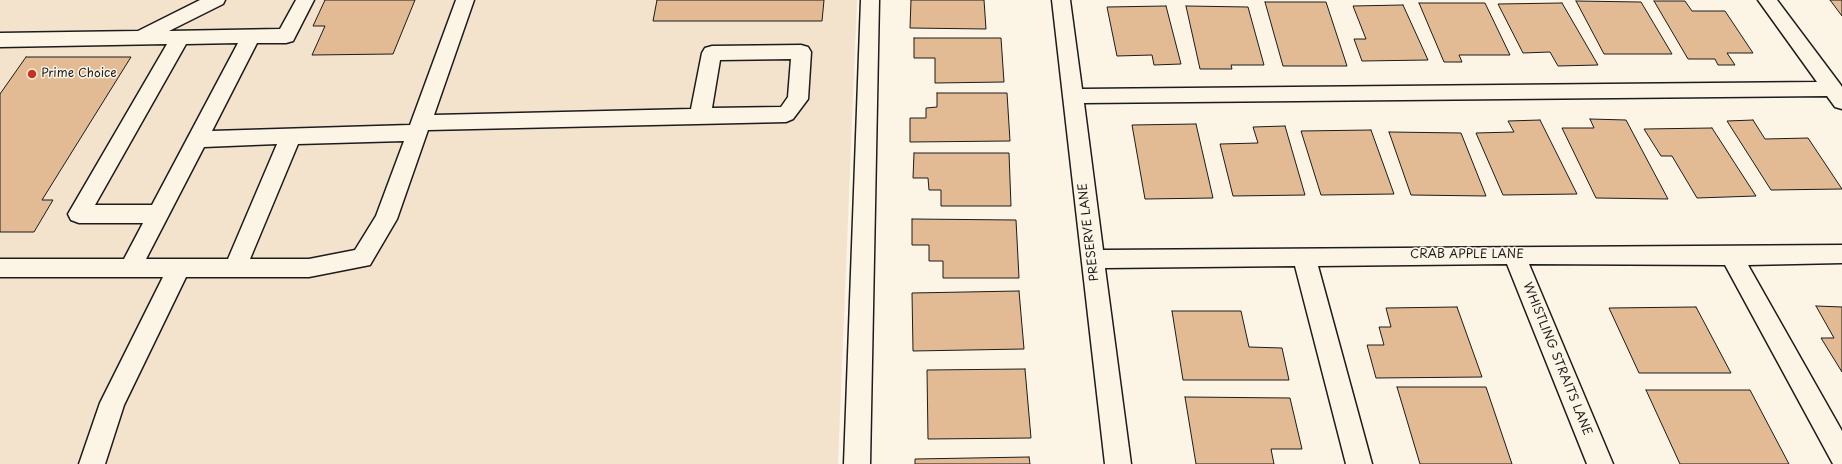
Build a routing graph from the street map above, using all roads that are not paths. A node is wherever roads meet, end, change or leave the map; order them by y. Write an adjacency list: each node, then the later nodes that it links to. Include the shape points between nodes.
1 (216, 0): 8 (street)
2 (305, 0): 7 (street, via 286,36)
3 (465, 0): 14 (street)
4 (870, 0): 29 (street)
5 (1061, 0): 11 (street, PRESERVE LANE)
6 (1767, 0): 12 (street)
7 (251, 37): 9 (street); 16 (street)
8 (139, 38): 9 (street); 10 (street)
9 (181, 38): 17 (street, via 79,214)
10 (0, 40)
11 (1072, 96): 12 (street); 22 (street, PRESERVE LANE)
12 (1837, 96)
13 (700, 116): 13 (street, via 786,114 798,99 801,52 712,53); 14 (street)
14 (419, 128): 15 (street); 26 (street, via 386,220 362,258 309,268)
15 (291, 136): 16 (street); 26 (street)
16 (198, 138): 17 (street)
17 (158, 214): 24 (street)
18 (1842, 254): 20 (street, CRAB APPLE LANE)
19 (1514, 255): 20 (street, CRAB APPLE LANE); 21 (street, CRAB APPLE LANE); 32 (street, WHISTLING STRAITS LANE)
20 (1731, 256): 27 (street)
21 (1304, 257): 22 (street, CRAB APPLE LANE); 31 (street)
22 (1092, 259): 30 (street, PRESERVE LANE)
23 (0, 268): 24 (street)
24 (130, 268): 25 (street)
25 (179, 268): 26 (street); 28 (street, via 112,403)
26 (235, 268)
27 (1842, 455)
28 (92, 464)
29 (857, 464)
30 (1118, 464)
31 (1359, 464)
32 (1600, 464)

